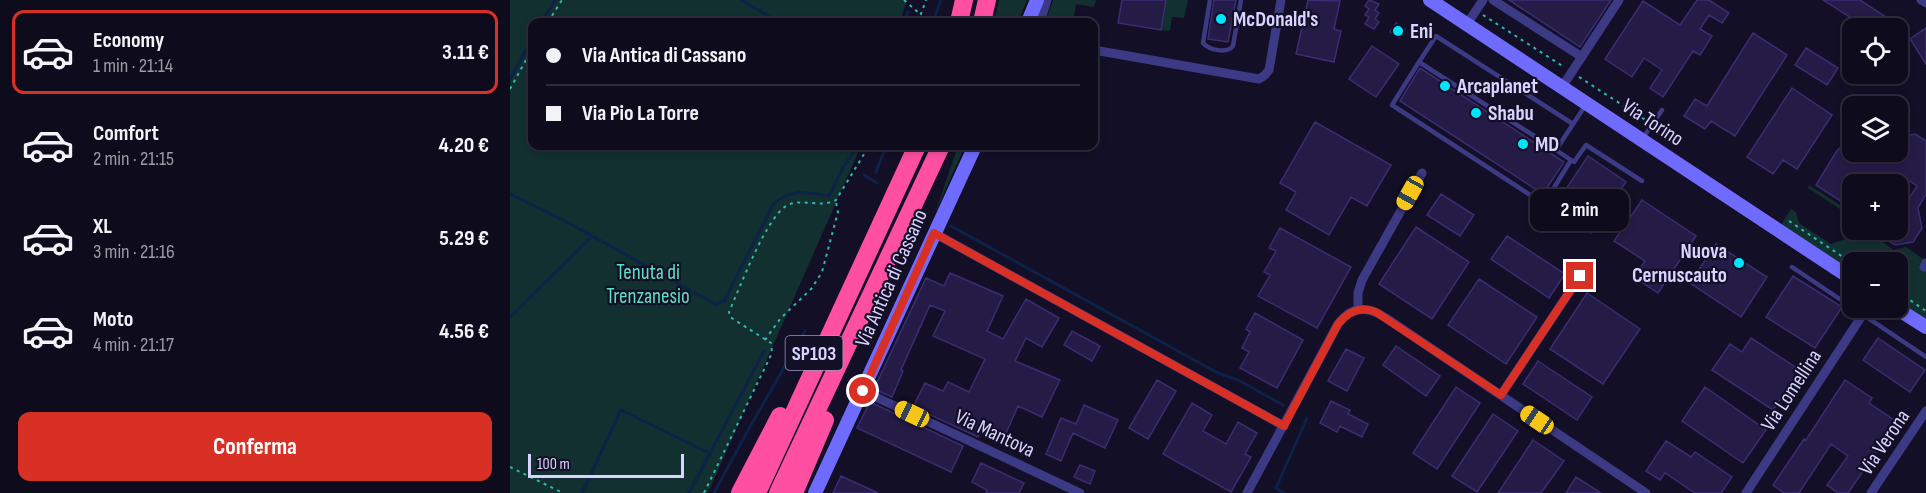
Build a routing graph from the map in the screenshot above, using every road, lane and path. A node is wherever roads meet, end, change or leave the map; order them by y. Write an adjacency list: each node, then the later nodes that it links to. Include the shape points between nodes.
1 (562, 0): 19 (path)
2 (904, 0): 18 (path)
3 (926, 0): 18 (path)
4 (964, 0): 21 (highway)
5 (987, 0): 22 (highway)
6 (1037, 0): 23 (street)
7 (1047, 0): 24 (street)
8 (1210, 0): 9 (lane, via 1202,42 1207,47 1227,51 1233,46)
9 (1241, 0)
10 (1281, 0): 26 (street, via 1269,70 1259,79)
11 (1430, 0): 25 (street, Via Torino)
12 (1483, 0): 17 (street)
13 (1493, 0): 28 (street)
14 (1619, 0): 28 (street)
15 (1921, 0): 16 (street)
16 (1926, 3)
17 (1477, 10): 25 (street); 30 (path)
18 (920, 14): 20 (path)
19 (551, 18)
20 (919, 18)
21 (960, 18)
22 (983, 18)
23 (1030, 18)
24 (1041, 18)
25 (1467, 24): 31 (street, Via Torino)
26 (1098, 51)
27 (528, 56): 32 (path)
28 (1582, 57): 30 (street)
29 (1419, 62): 35 (lane, via 1436,36); 42 (lane); 43 (lane, via 1392,105 1534,198 1544,204)
30 (1572, 72): 31 (street); 36 (path)
31 (1562, 87): 33 (street, Via Torino)
32 (510, 89)
33 (1587, 104): 35 (lane); 37 (street, Via Torino)
34 (1662, 110): 36 (lane)
35 (1573, 124): 42 (lane)
36 (1653, 125): 37 (lane)
37 (1642, 140): 53 (street, Via Torino)
38 (867, 150): 46 (path)
39 (915, 150): 47 (highway, SP103)
40 (939, 150): 49 (highway, SP103)
41 (973, 150): 50 (street, Via Antica di Cassano)
42 (1556, 150): 43 (lane)
43 (1571, 160): 45 (lane, via 1574,162 1586,145)
44 (1422, 173): 57 (street, via 1362,280)
45 (1642, 181)
46 (836, 200): 63 (path, via 838,212 822,272); 63 (path, via 788,204 760,243 729,312 730,317)
47 (887, 212): 72 (highway, SP103); 73 (highway, SP103)
48 (1789, 221): 51 (path)
49 (903, 227): 74 (highway, SP103); 75 (highway, SP103, via 865,328)
50 (934, 233): 65 (street, Via Antica di Cassano); 68 (street)
51 (1842, 256)
52 (1792, 267): 55 (lane)
53 (1842, 272)
54 (1580, 276): 66 (street)
55 (1842, 298)
56 (1908, 299): 58 (path)
57 (1358, 310): 66 (street, via 1376,312); 68 (street, via 1338,324)
58 (1926, 311)
59 (1908, 316): 62 (street)
60 (1859, 318): 80 (street, Via Lomellina)
61 (1873, 318): 64 (lane)
62 (1926, 327)
63 (765, 340): 71 (path, via 771,344 772,353)
64 (1926, 357)
65 (863, 391): 76 (street, Via Antica di Cassano); 77 (street, Via Mantova)
66 (1501, 395): 79 (street)
67 (1926, 411): 81 (street, Via Verona)
68 (1284, 426): 78 (street)
69 (510, 467): 70 (path)
70 (562, 493)
71 (704, 493)
72 (740, 493)
73 (757, 493)
74 (778, 493)
75 (794, 493)
76 (814, 493)
77 (1080, 493)
78 (1247, 493)
79 (1646, 493)
80 (1746, 493)
81 (1871, 493)

